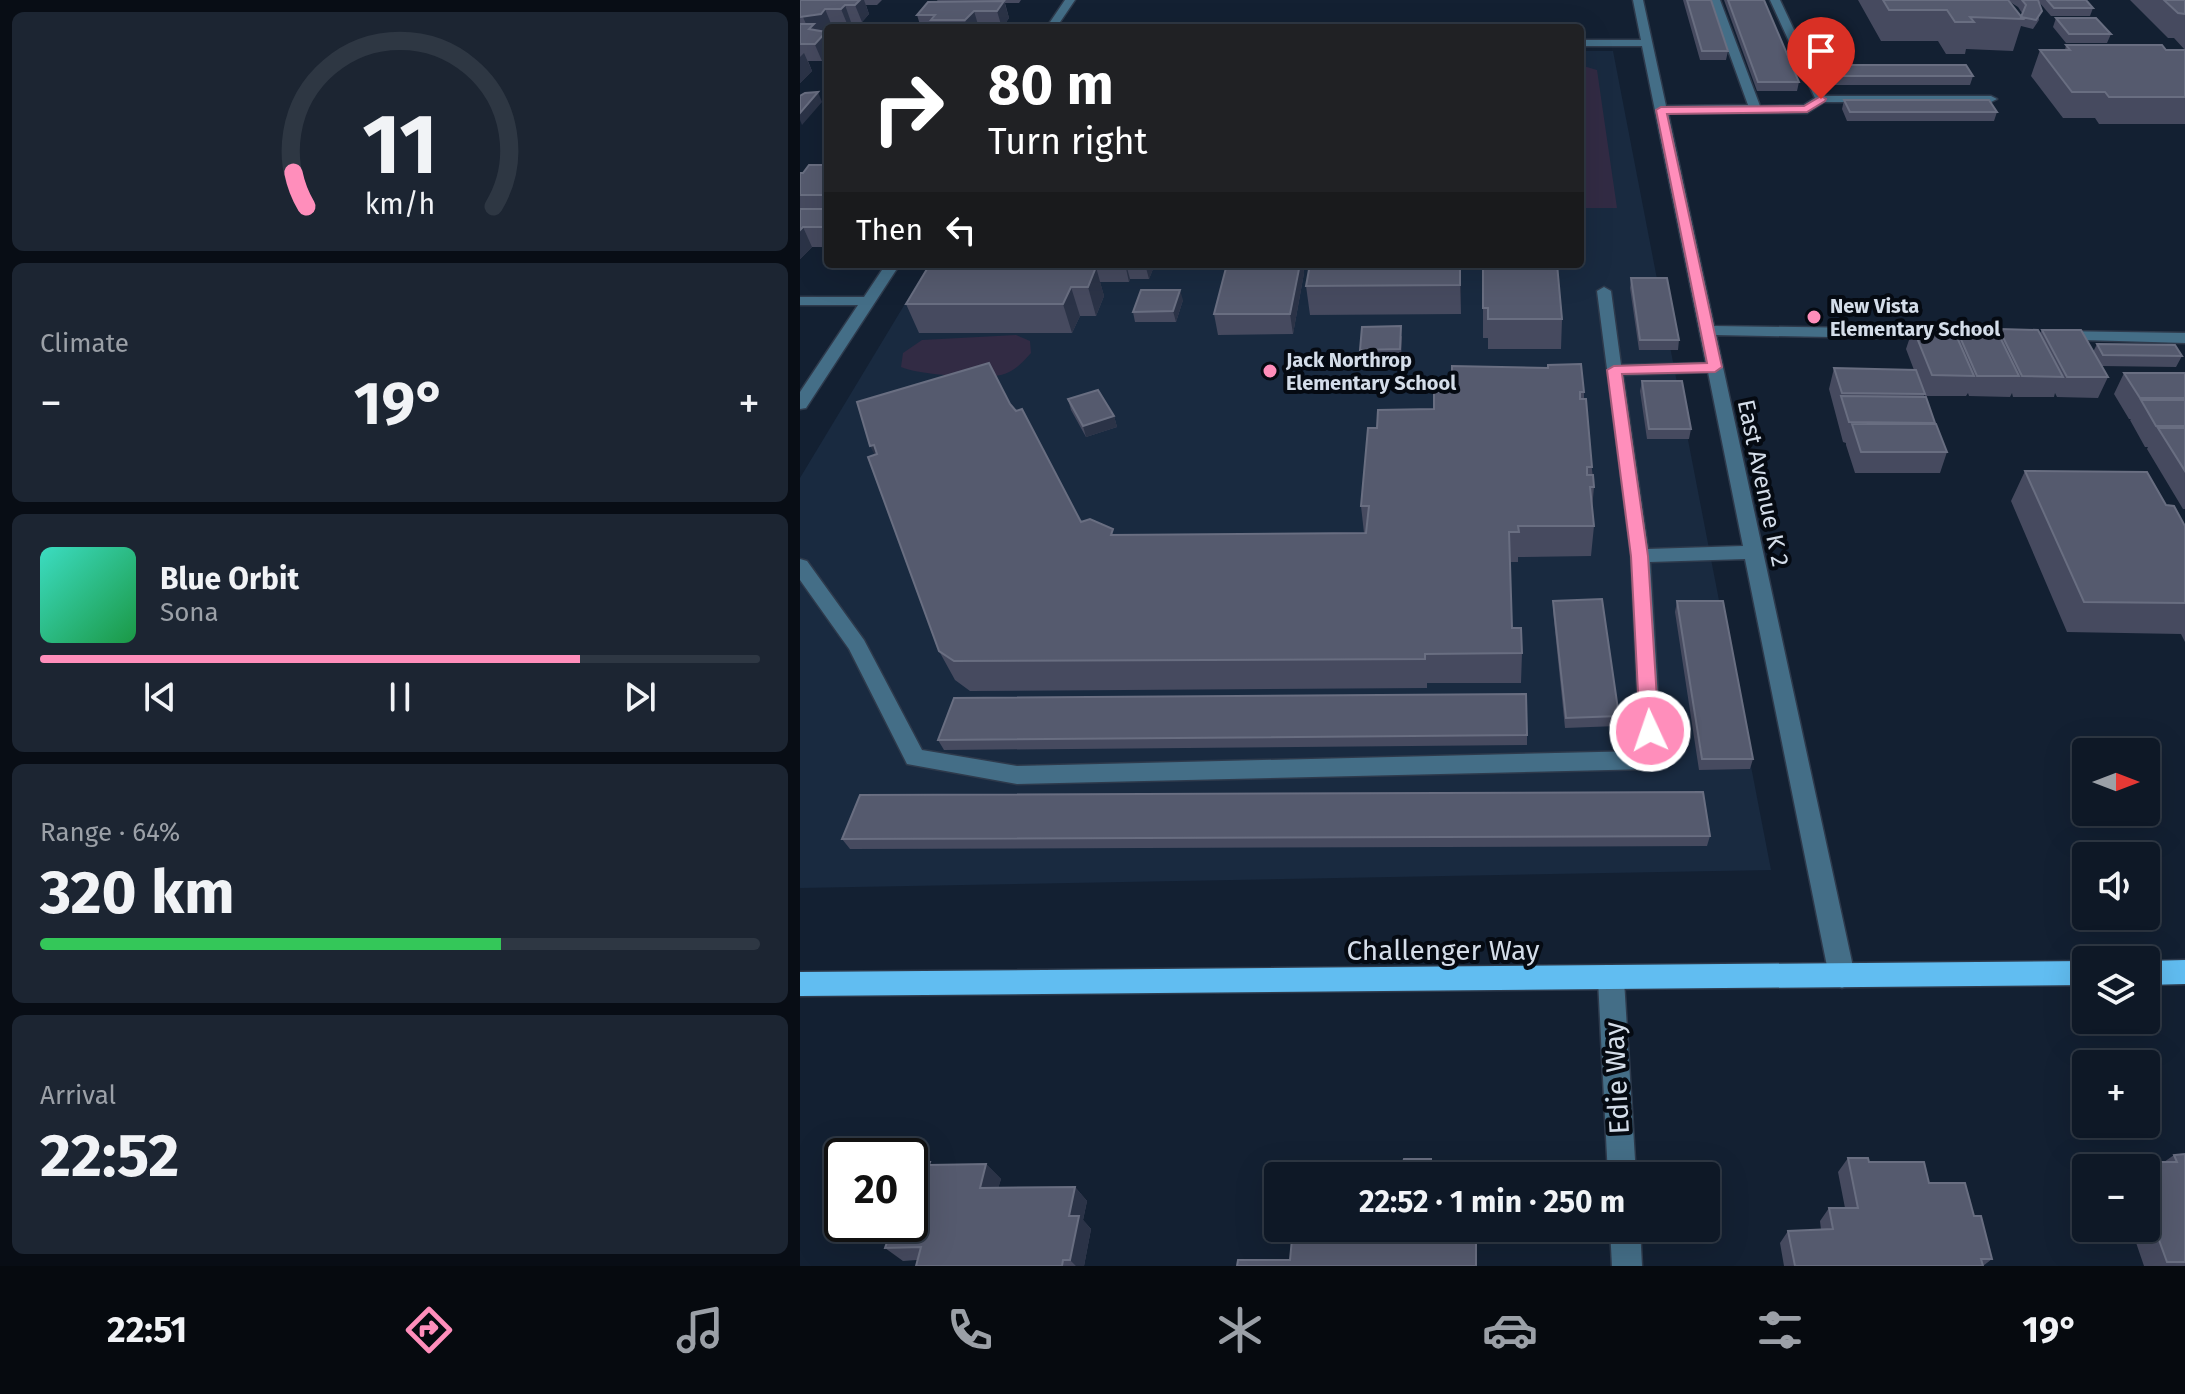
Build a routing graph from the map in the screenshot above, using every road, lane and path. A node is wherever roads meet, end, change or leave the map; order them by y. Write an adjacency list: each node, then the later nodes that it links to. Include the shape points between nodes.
1 (1070, 0): 5 (street)
2 (1638, 0): 7 (street, East Avenue K 2)
3 (1715, 0): 11 (street, via 1754,106)
4 (1775, 0): 8 (street)
5 (1054, 24)
6 (1584, 43): 7 (street)
7 (1647, 43): 10 (street, East Avenue K 2)
8 (1821, 99): 9 (street); 11 (street, via 1807,109)
9 (1991, 99)
10 (1661, 110): 11 (street); 16 (street, East Avenue K 2)
11 (1749, 110)
12 (890, 268): 15 (street)
13 (1604, 291): 21 (street)
14 (800, 301): 15 (street)
15 (869, 301): 22 (street)
16 (1707, 330): 17 (street); 20 (street, East Avenue K 2)
17 (1960, 334)
18 (2037, 335): 19 (street)
19 (2182, 342)
20 (1715, 367): 21 (street); 23 (street, East Avenue K 2)
21 (1614, 370): 24 (street)
22 (800, 404)
23 (1753, 552): 24 (street); 29 (street, East Avenue K 2)
24 (1640, 556): 25 (street, via 1651,760 1017,775 915,758 857,645)
25 (800, 566)
26 (2185, 972): 28 (main road)
27 (2072, 973): 29 (main road, Challenger Way)
28 (2160, 973)
29 (1842, 976): 30 (main road, Challenger Way)
30 (1611, 980): 31 (main road, Challenger Way); 32 (street, Edie Way)
31 (800, 984)
32 (1621, 1162)
33 (1626, 1242): 34 (street)
34 (1627, 1266)

